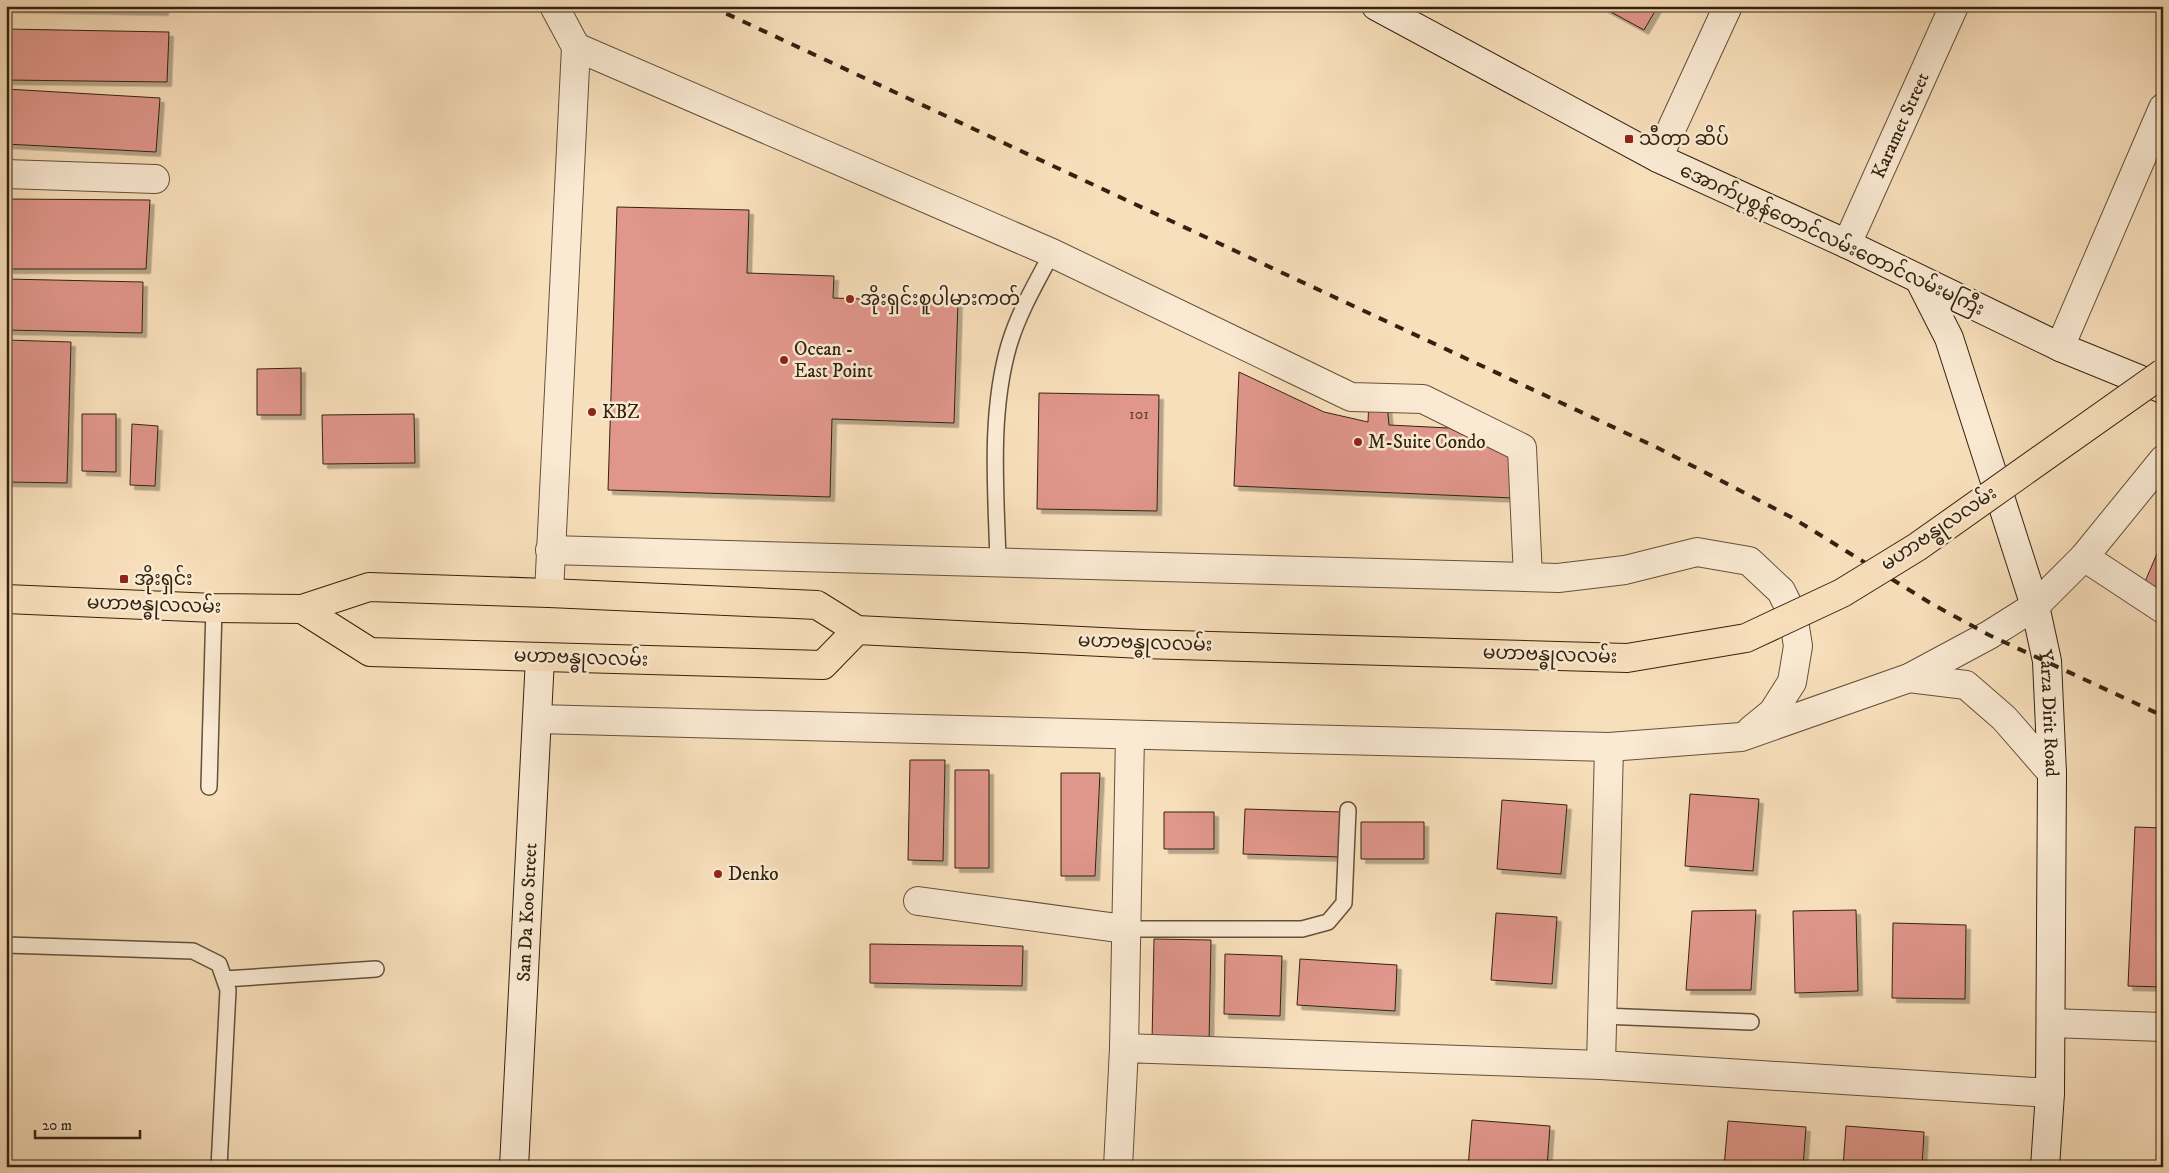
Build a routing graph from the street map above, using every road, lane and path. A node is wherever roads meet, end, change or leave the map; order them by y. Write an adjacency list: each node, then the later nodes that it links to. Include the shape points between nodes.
1 (554, 6): 5 (street)
2 (1376, 6): 7 (street, အောက်ပုစွန်တောင်လမ်းတောင်လမ်းမကြီး)
3 (1728, 6): 7 (street)
4 (1954, 6): 10 (street, Karamet Street)
5 (576, 47): 11 (street); 17 (street)
6 (2163, 108): 13 (street)
7 (1658, 158): 10 (street, အောက်ပုစွန်တောင်လမ်းတောင်လမ်းမကြီး)
8 (6, 174): 9 (street)
9 (155, 178)
10 (1847, 244): 12 (street, အောက်ပုစွန်တောင်လမ်းတောင်လမ်းမကြီး)
11 (1052, 252): 19 (lane, via 1025,303 1009,345 1000,385 996,454); 20 (street, via 1351,397 1422,400 1522,448)
12 (1920, 281): 13 (street, အောက်ပုစွန်တောင်လမ်းတောင်လမ်းမကြီး); 23 (street, Yarza Dirit Road, via 1949,338)
13 (2060, 347): 15 (street, အောက်ပုစွန်တောင်လမ်းတောင်လမ်းမကြီး)
14 (2163, 373): 27 (main road, မဟာဗန္ဓုလလမ်း, bridge, via 1917,547 1842,593 1746,638 1627,658 1142,644)
15 (2163, 388)
16 (2163, 460): 18 (street)
17 (550, 550): 19 (street); 21 (street)
18 (2084, 557): 23 (street); 25 (street)
19 (998, 561): 20 (street)
20 (1528, 577): 32 (street, via 1558,578 1625,570 1697,552 1749,561 1781,591 1793,615 1798,646 1792,682 1772,712)
21 (549, 593): 26 (main road, မဟာဗန္ဓုလလမ်း, via 369,587); 27 (main road, မဟာဗန္ဓုလလမ်း, via 817,605)
22 (6, 599): 24 (main road, မဟာဗန္ဓုလလမ်း)
23 (2035, 606): 29 (street); 34 (street, Yarza Dirit Road, via 2047,661)
24 (214, 608): 26 (main road, မဟာဗန္ဓုလလမ်း); 35 (lane)
25 (2163, 609)
26 (302, 610): 28 (main road, မဟာဗန္ဓုလလမ်း, via 370,652)
27 (857, 630): 28 (main road, မဟာဗန္ဓုလလမ်း, via 823,665)
28 (540, 658): 30 (street, San Da Koo Street)
29 (1909, 678): 32 (street); 34 (street, via 1966,685 2004,718)
30 (537, 719): 31 (street); 50 (street, San Da Koo Street)
31 (1130, 736): 33 (street); 38 (street)
32 (1741, 737): 33 (street)
33 (1609, 747): 42 (street)
34 (2052, 773): 44 (street, Yarza Dirit Road)
35 (209, 786)
36 (1348, 810): 38 (lane, via 1344,903 1328,922 1302,929)
37 (918, 901): 38 (street)
38 (1126, 929): 46 (street)
39 (6, 945): 41 (lane, via 192,951 219,964)
40 (376, 969): 41 (lane)
41 (224, 979): 49 (lane, via 228,990)
42 (1602, 1016): 43 (lane); 47 (street)
43 (1751, 1022)
44 (2051, 1023): 45 (street); 48 (street, Yarza Dirit Road)
45 (2163, 1027)
46 (1124, 1048): 47 (street); 51 (street)
47 (1601, 1065): 48 (street)
48 (2050, 1093): 52 (street, Yarza Dirit Road)
49 (219, 1167)
50 (514, 1167)
51 (1118, 1167)
52 (2045, 1167)

